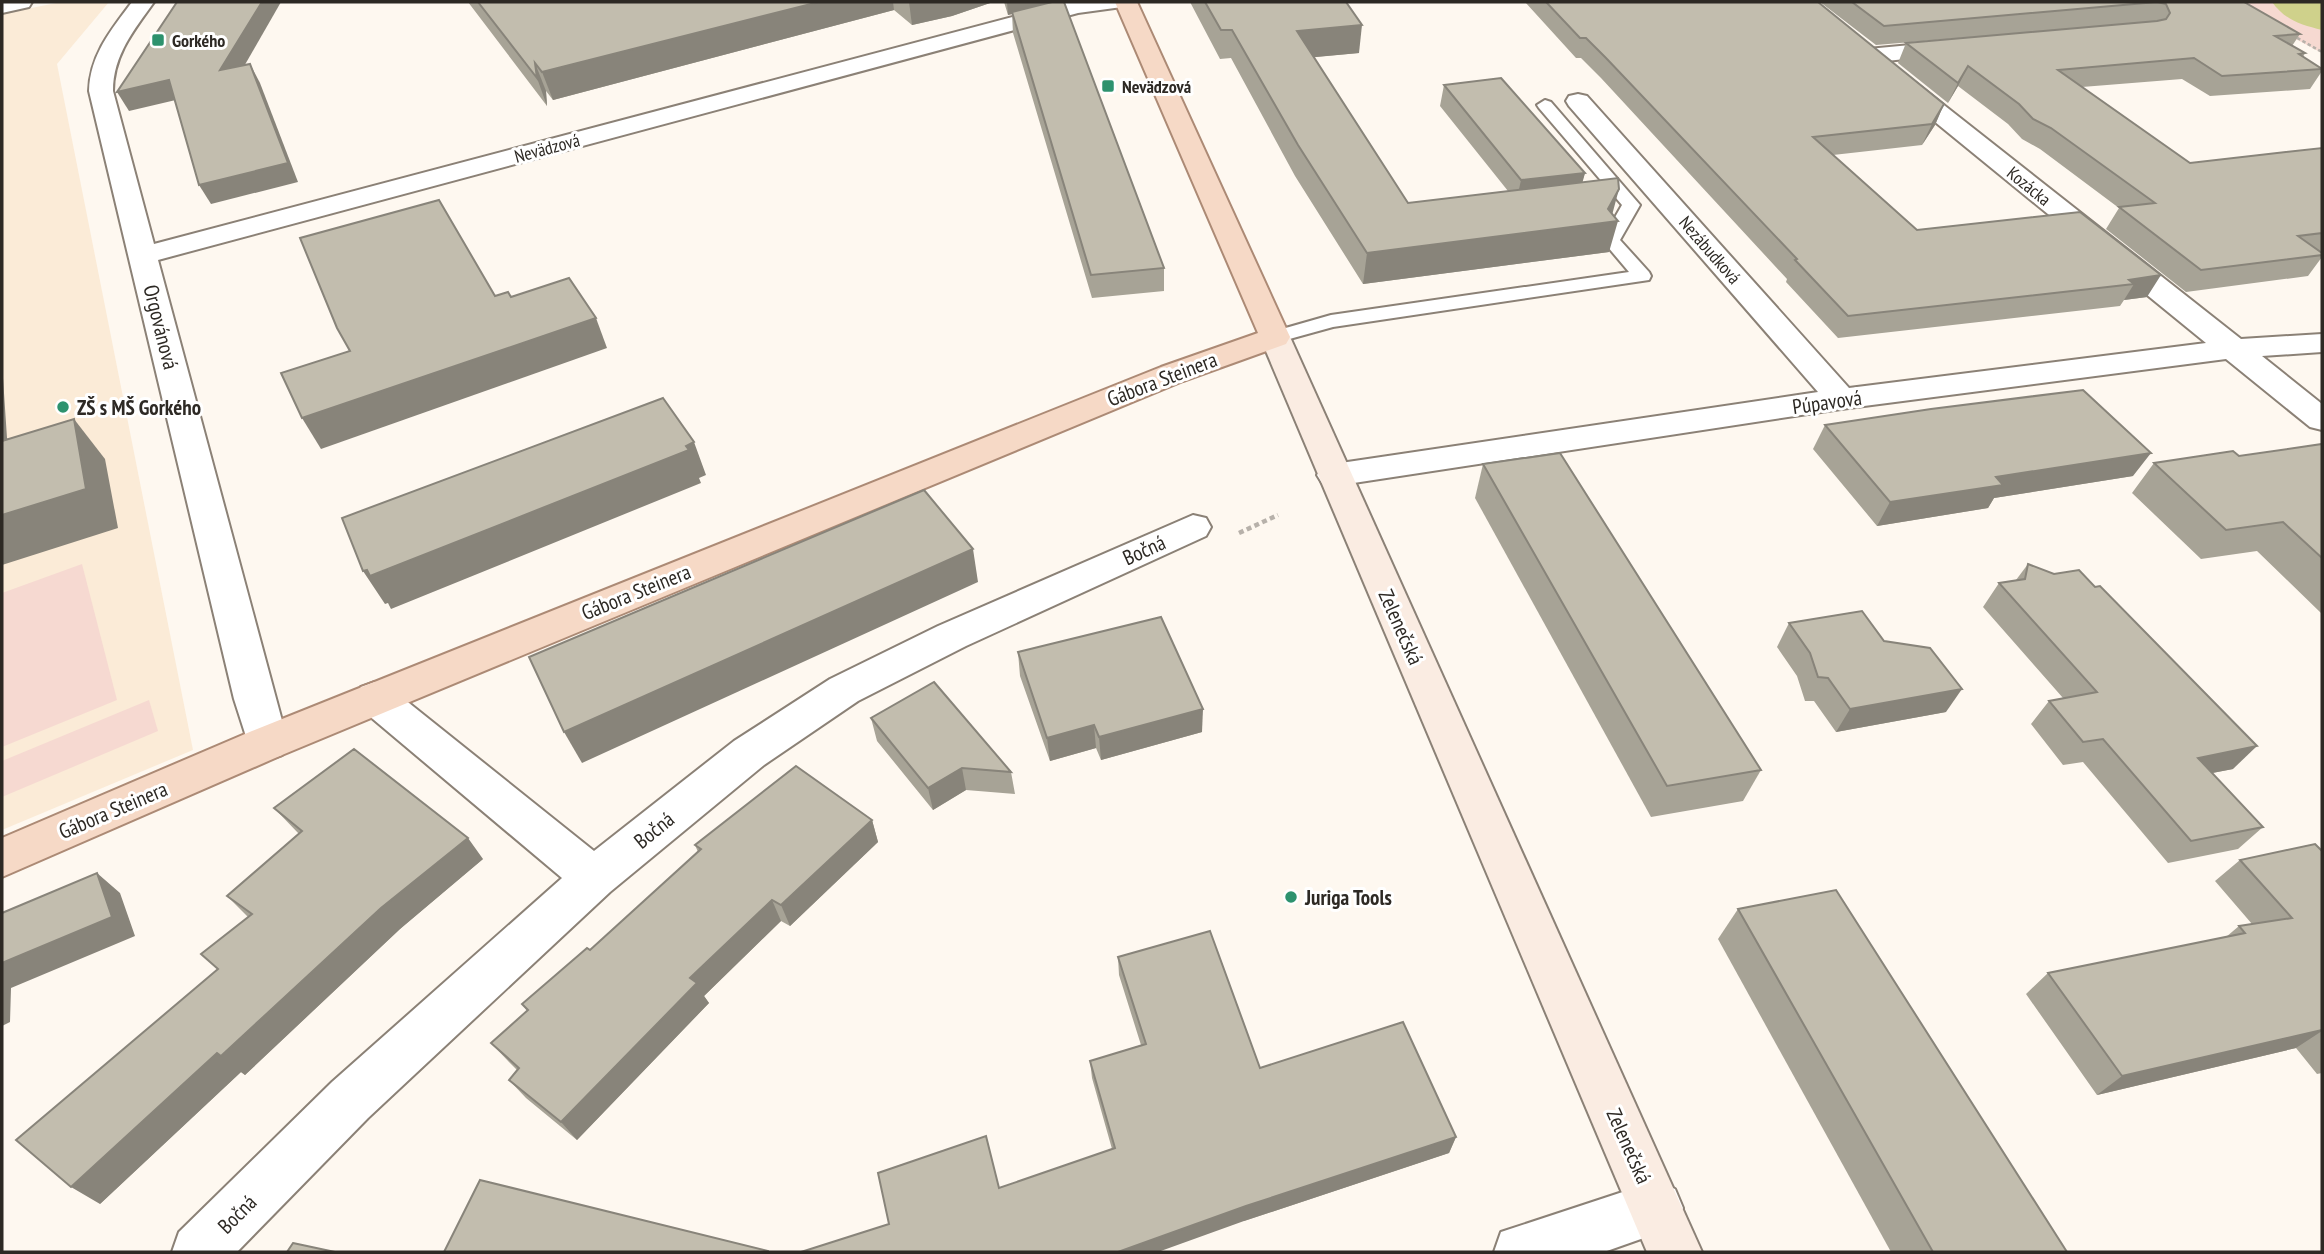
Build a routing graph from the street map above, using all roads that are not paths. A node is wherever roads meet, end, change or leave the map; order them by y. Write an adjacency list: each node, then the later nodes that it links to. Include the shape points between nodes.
1 (22, 2): 5 (street)
2 (143, 2): 9 (street, Orgovánová, via 105,57 100,80)
3 (1114, 2): 9 (street, Nevädzová, via 1077,7)
4 (1126, 2): 10 (main road, Zelenečská)
5 (2, 6)
6 (1974, 47): 12 (street, Kozácka, via 1858,48)
7 (1578, 101): 13 (street, Nezábudková)
8 (1545, 105): 10 (lane, via 1631,205 1611,240 1642,276 1331,321)
9 (143, 255): 18 (street, Orgovánová)
10 (1275, 337): 15 (street, Zelenečská); 17 (main road, Gábora Steinera, via 1172,374)
11 (2322, 342): 12 (street, Púpavová)
12 (2232, 349): 13 (street, Púpavová); 14 (street, Kozácka)
13 (1841, 399): 15 (street, Púpavová)
14 (2322, 420)
15 (1334, 475): 21 (street, Zelenečská)
16 (1193, 527): 20 (street, Bočná, via 951,636 844,691 749,753)
17 (375, 698): 18 (main road, Gábora Steinera); 20 (street)
18 (267, 743): 19 (main road, Gábora Steinera)
19 (2, 858)
20 (594, 878): 22 (street, Bočná, via 350,1100)
21 (1666, 1230): 23 (street)
22 (199, 1252)
23 (1521, 1252)

